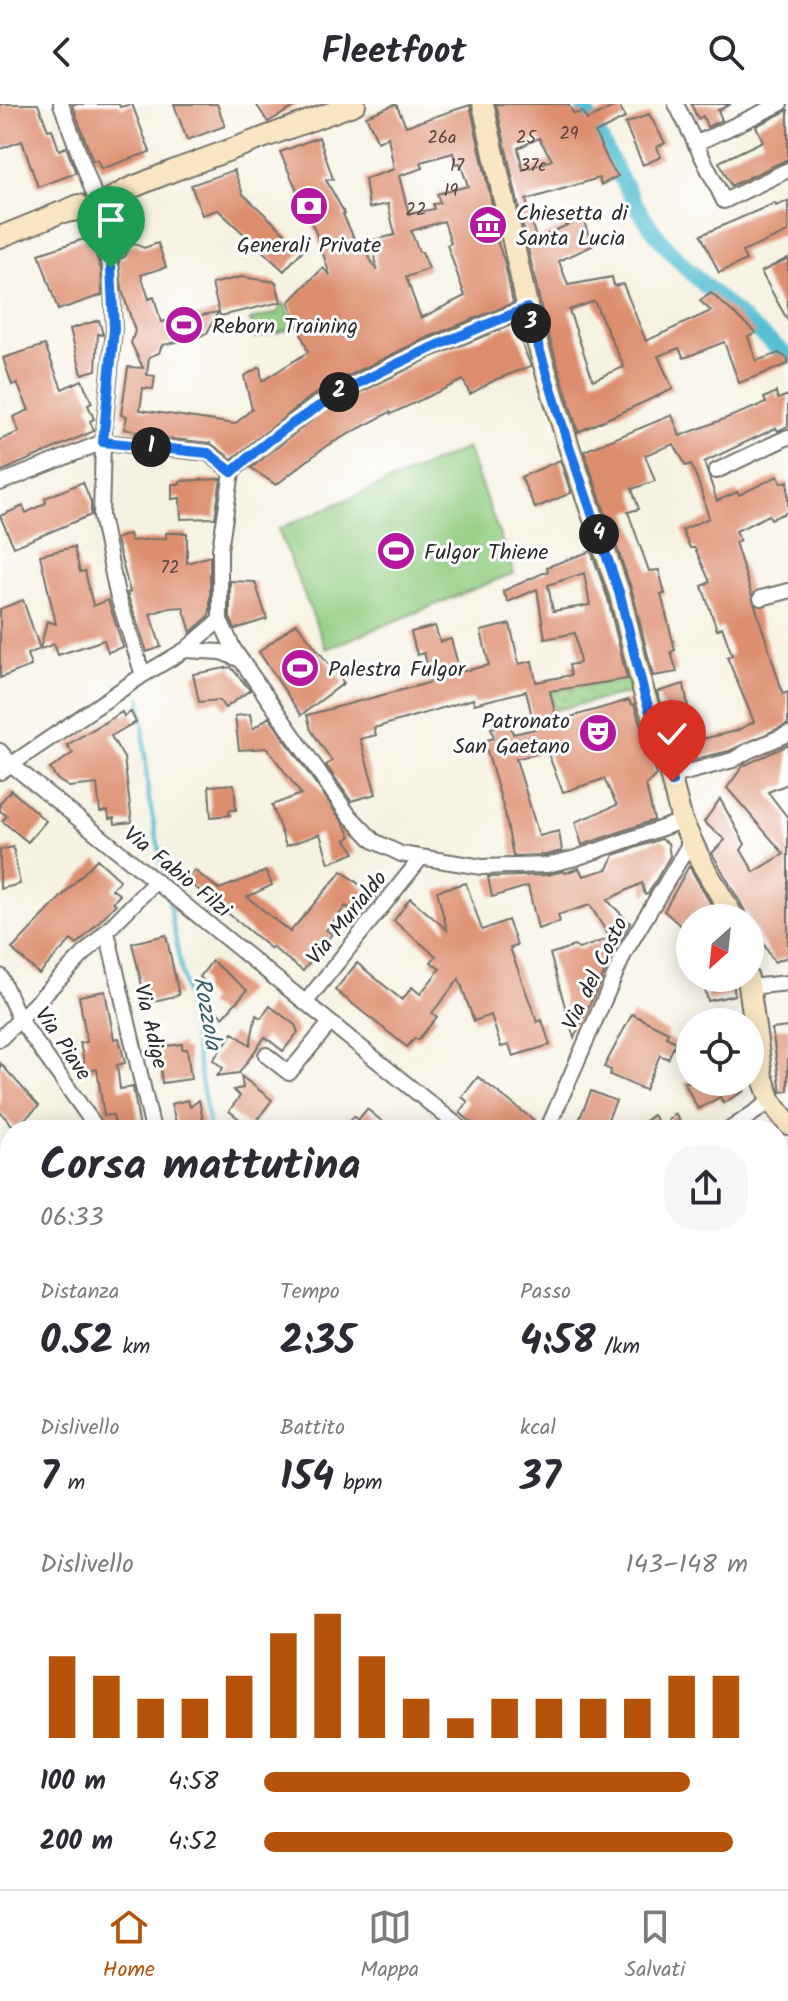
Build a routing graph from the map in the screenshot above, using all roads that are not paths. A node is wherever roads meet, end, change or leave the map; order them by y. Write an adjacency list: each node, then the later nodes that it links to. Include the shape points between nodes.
1 (61, 104): 8 (street)
2 (355, 104): 8 (street)
3 (483, 104): 10 (street)
4 (676, 104): 6 (street)
5 (780, 104): 6 (street)
6 (695, 144): 7 (street, via 724,201)
7 (788, 170)
8 (95, 202): 9 (street); 12 (street, via 95,220 111,268 114,329)
9 (0, 237)
10 (527, 308): 14 (street, via 350,386 304,414); 25 (street, via 620,595)
11 (788, 437): 13 (street)
12 (103, 442): 14 (street, via 208,453); 15 (street); 21 (street, via 101,516 117,594)
13 (716, 471)
14 (232, 472): 18 (street, via 220,549)
15 (0, 483)
16 (788, 591): 17 (street)
17 (761, 598)
18 (220, 620): 19 (street); 20 (street)
19 (185, 650): 20 (street, via 221,652); 21 (street)
20 (244, 662): 28 (street, via 357,824 385,847)
21 (143, 675): 24 (street)
22 (788, 734): 25 (street, via 726,763)
23 (0, 751): 24 (street, Via Fabio Filzi)
24 (6, 768): 29 (street, Via Fabio Filzi)
25 (670, 777): 26 (street)
26 (682, 821): 27 (street); 28 (street, via 547,865 482,867)
27 (691, 841): 30 (street); 45 (street, Via del Costo, via 625,952)
28 (421, 858): 36 (street, Via Murialdo)
29 (155, 882): 31 (street); 36 (street, Via Fabio Filzi)
30 (726, 904)
31 (107, 932): 37 (street); 43 (street, Via Adige)
32 (0, 976): 37 (street, Via Piave)
33 (764, 983): 34 (street)
34 (788, 983)
35 (749, 992): 41 (street)
36 (305, 1003): 38 (street, Via Fabio Filzi)
37 (20, 1020): 39 (street); 42 (street, Via Piave)
38 (330, 1023): 40 (street, via 289,1073); 44 (street, Via Fabio Filzi)
39 (0, 1039)
40 (266, 1055)
41 (771, 1101): 46 (street); 47 (street)
42 (91, 1120)
43 (151, 1120)
44 (451, 1120)
45 (551, 1120)
46 (743, 1120)
47 (785, 1120)

